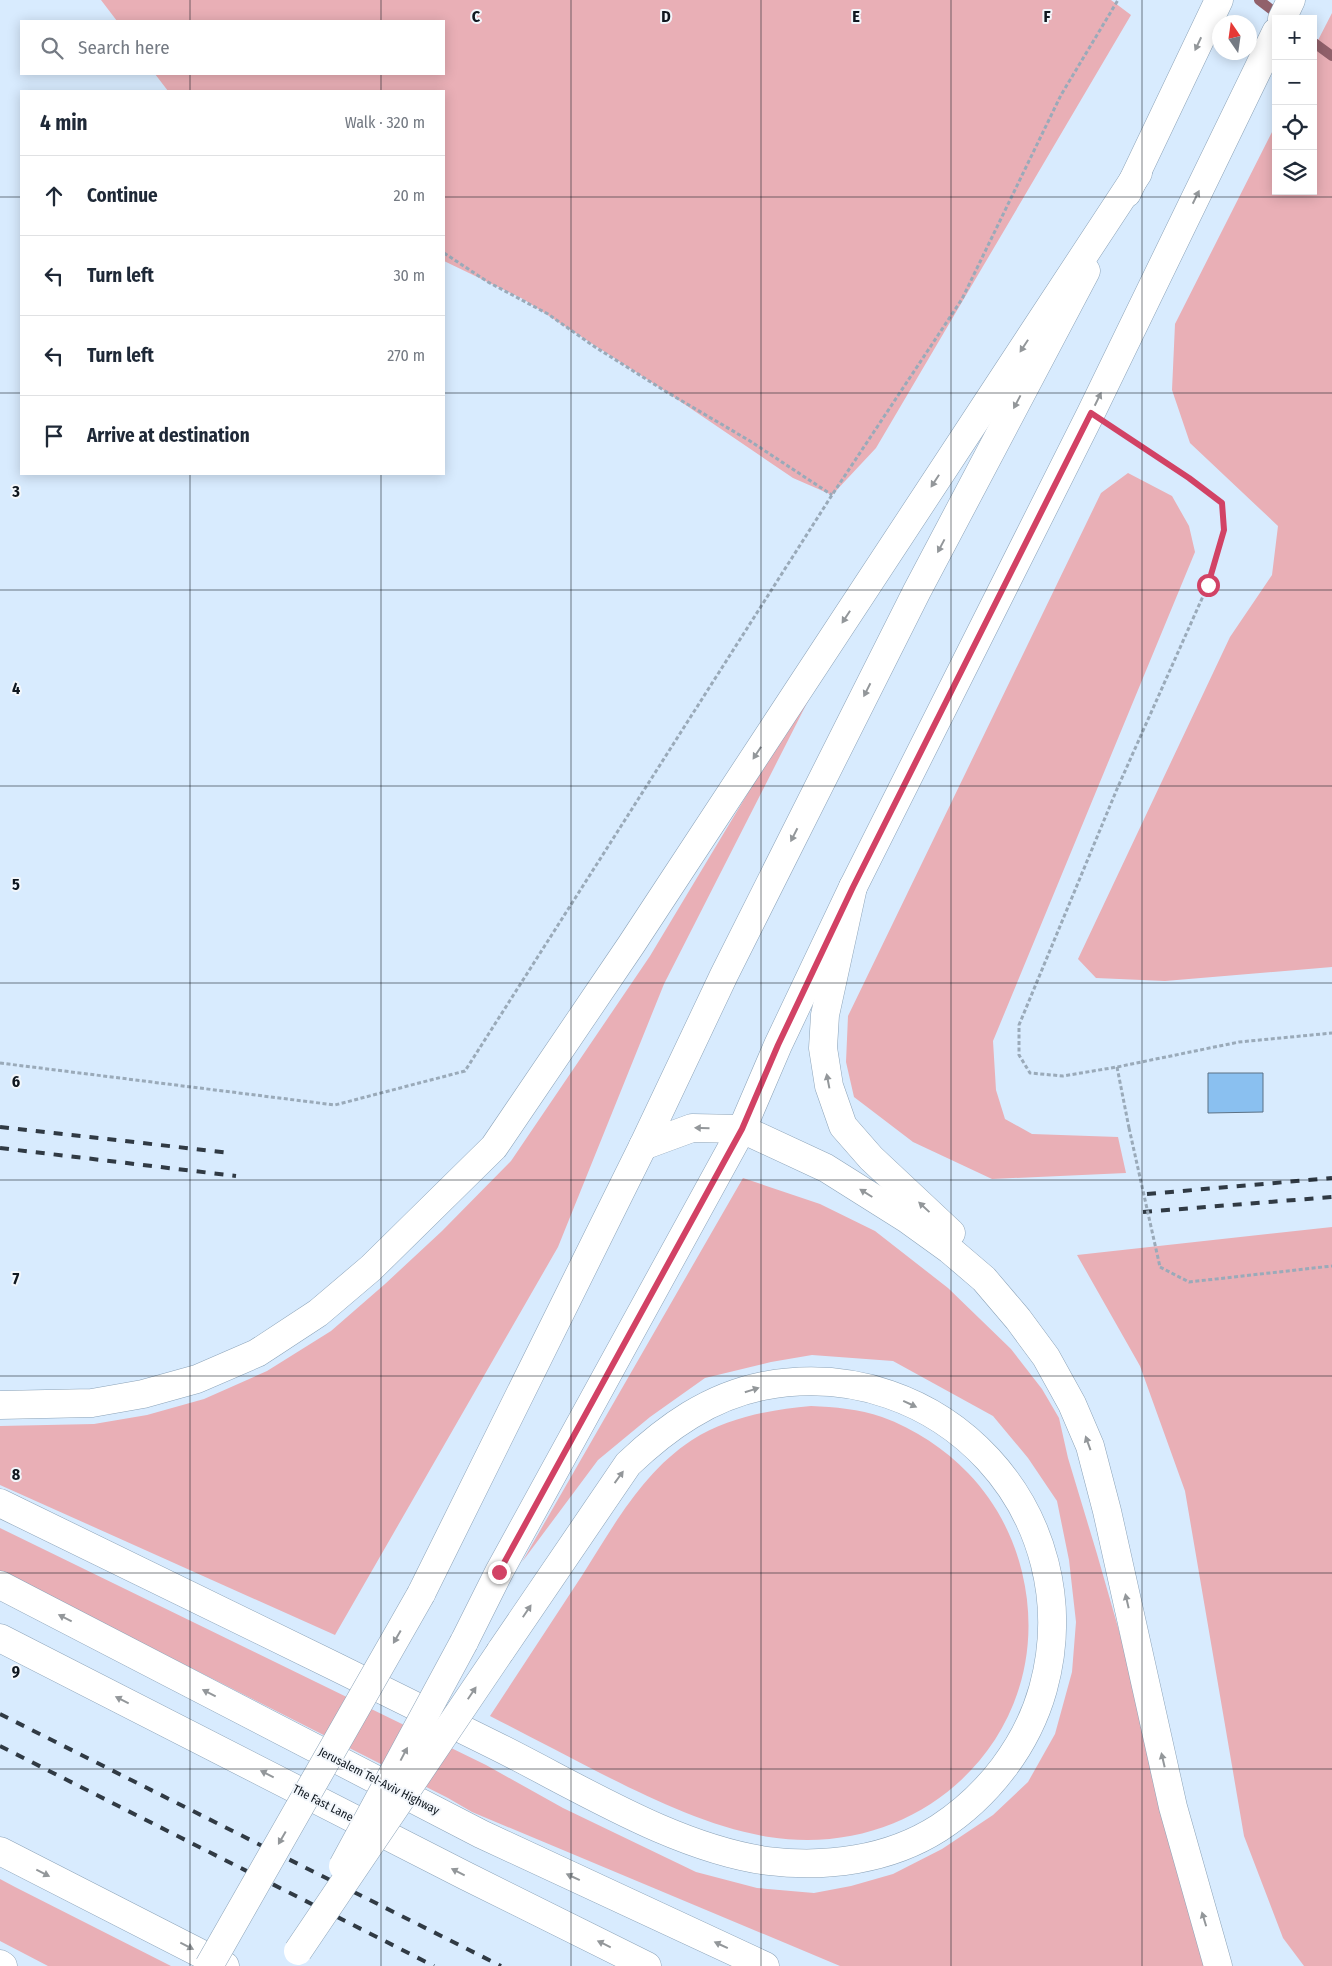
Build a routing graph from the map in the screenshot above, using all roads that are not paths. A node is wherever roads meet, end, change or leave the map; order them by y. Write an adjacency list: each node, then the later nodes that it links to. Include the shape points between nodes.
1 (1219, 0): 5 (main road, one-way to 5)
2 (1291, 0): 3 (main road)
3 (1284, 15)
4 (1272, 40): 6 (main road, one-way to 4, via 1091,413)
5 (1138, 173): 8 (main road, one-way to 8, via 917,591 724,975); 10 (main road, one-way to 10, via 632,945 494,1147 371,1268 318,1313 257,1353 197,1378 143,1394 92,1403)
6 (853, 887): 7 (main road); 9 (main road, one-way to 6, via 951,1233 871,1158 843,1126 829,1086 823,1048 825,1015)
7 (742, 1129): 8 (main road, one-way to 8, via 692,1128); 9 (main road, one-way to 7, via 984,1279 950,1250 907,1219 826,1168); 15 (main road, one-way to 7, bridge, via 499,1572)
8 (643, 1146): 16 (main road, one-way to 16, bridge, via 422,1594)
9 (1000, 1298): 20 (main road, one-way to 9, via 1173,1807 1090,1446 1046,1357)
10 (0, 1405)
11 (0, 1503): 15 (main road, one-way to 11, bridge, via 500,1652 628,1464 681,1419 721,1399 763,1386 811,1382 851,1385 890,1395 933,1414 970,1441 998,1470 1020,1500 1039,1543 1052,1593 1053,1626 1049,1667 1038,1706 1024,1738 1003,1768 971,1803 929,1833 903,1846 863,1859 812,1864 726,1852 654,1827 487,1742)
12 (0, 1585): 19 (main road, Jerusalem Tel-Aviv Highway, one-way to 12, via 481,1834)
13 (0, 1638): 18 (main road, The Fast Lane, one-way to 13)
14 (0, 1851): 17 (main road, one-way to 17)
15 (293, 1958)
16 (209, 1966)
17 (225, 1966)
18 (648, 1966)
19 (765, 1966)
20 (1218, 1966)

